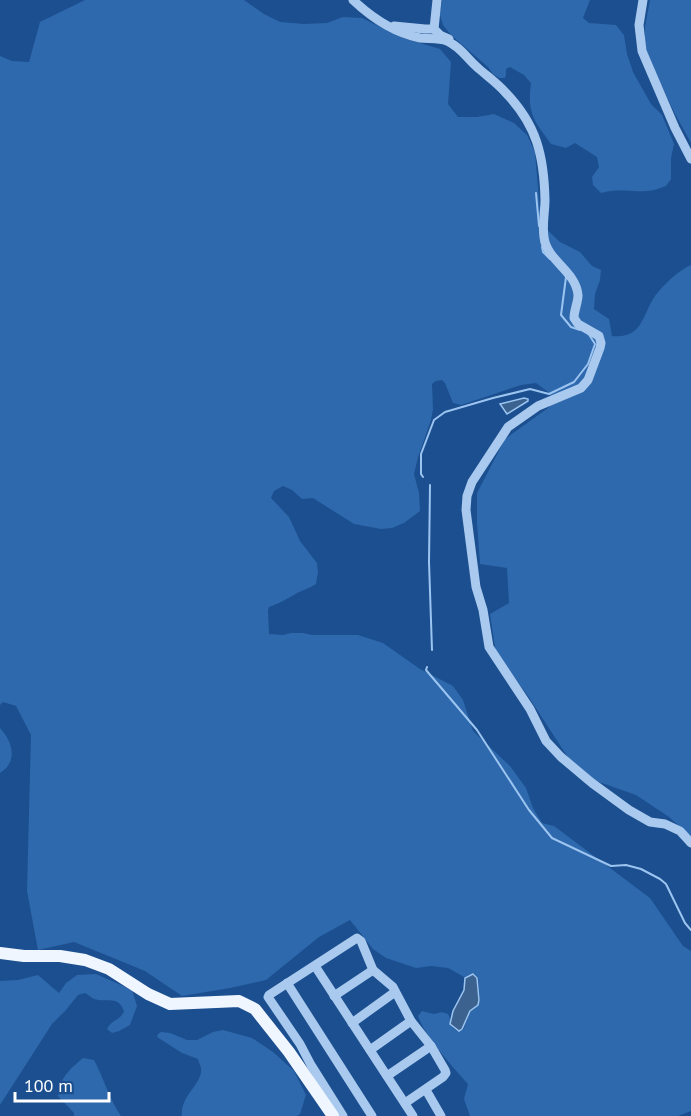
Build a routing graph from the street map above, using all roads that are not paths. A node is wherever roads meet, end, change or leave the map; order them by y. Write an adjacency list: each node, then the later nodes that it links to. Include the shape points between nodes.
1 (353, 0): 4 (street)
2 (437, 0): 5 (street)
3 (644, 0): 7 (street, via 639,42)
4 (389, 25): 5 (street); 6 (street, via 403,33)
5 (434, 29): 6 (street)
6 (455, 45): 8 (street, via 506,92 531,127 543,167 546,245 576,289 578,299 573,318 599,336 601,343 584,385 538,406 508,427 472,482 466,510 489,647 546,741 561,757 629,810 650,822 680,831)
7 (691, 159)
8 (691, 843)
9 (0, 953): 22 (main road, via 86,960 170,1004 238,1001 255,1009)
10 (315, 966): 11 (street, via 357,938); 12 (street); 14 (street)
11 (374, 970): 13 (street); 14 (street)
12 (287, 983): 23 (street, via 268,997); 24 (street)
13 (395, 992): 15 (street); 16 (street)
14 (334, 996): 16 (street)
15 (411, 1021): 17 (street); 18 (street)
16 (352, 1023): 18 (street)
17 (431, 1046): 19 (street); 20 (street, via 446,1073)
18 (370, 1050): 19 (street)
19 (387, 1076): 21 (street)
20 (426, 1090): 21 (street); 26 (street)
21 (405, 1103): 25 (street)
22 (333, 1116)
23 (343, 1116)
24 (372, 1116)
25 (413, 1116)
26 (441, 1116)

